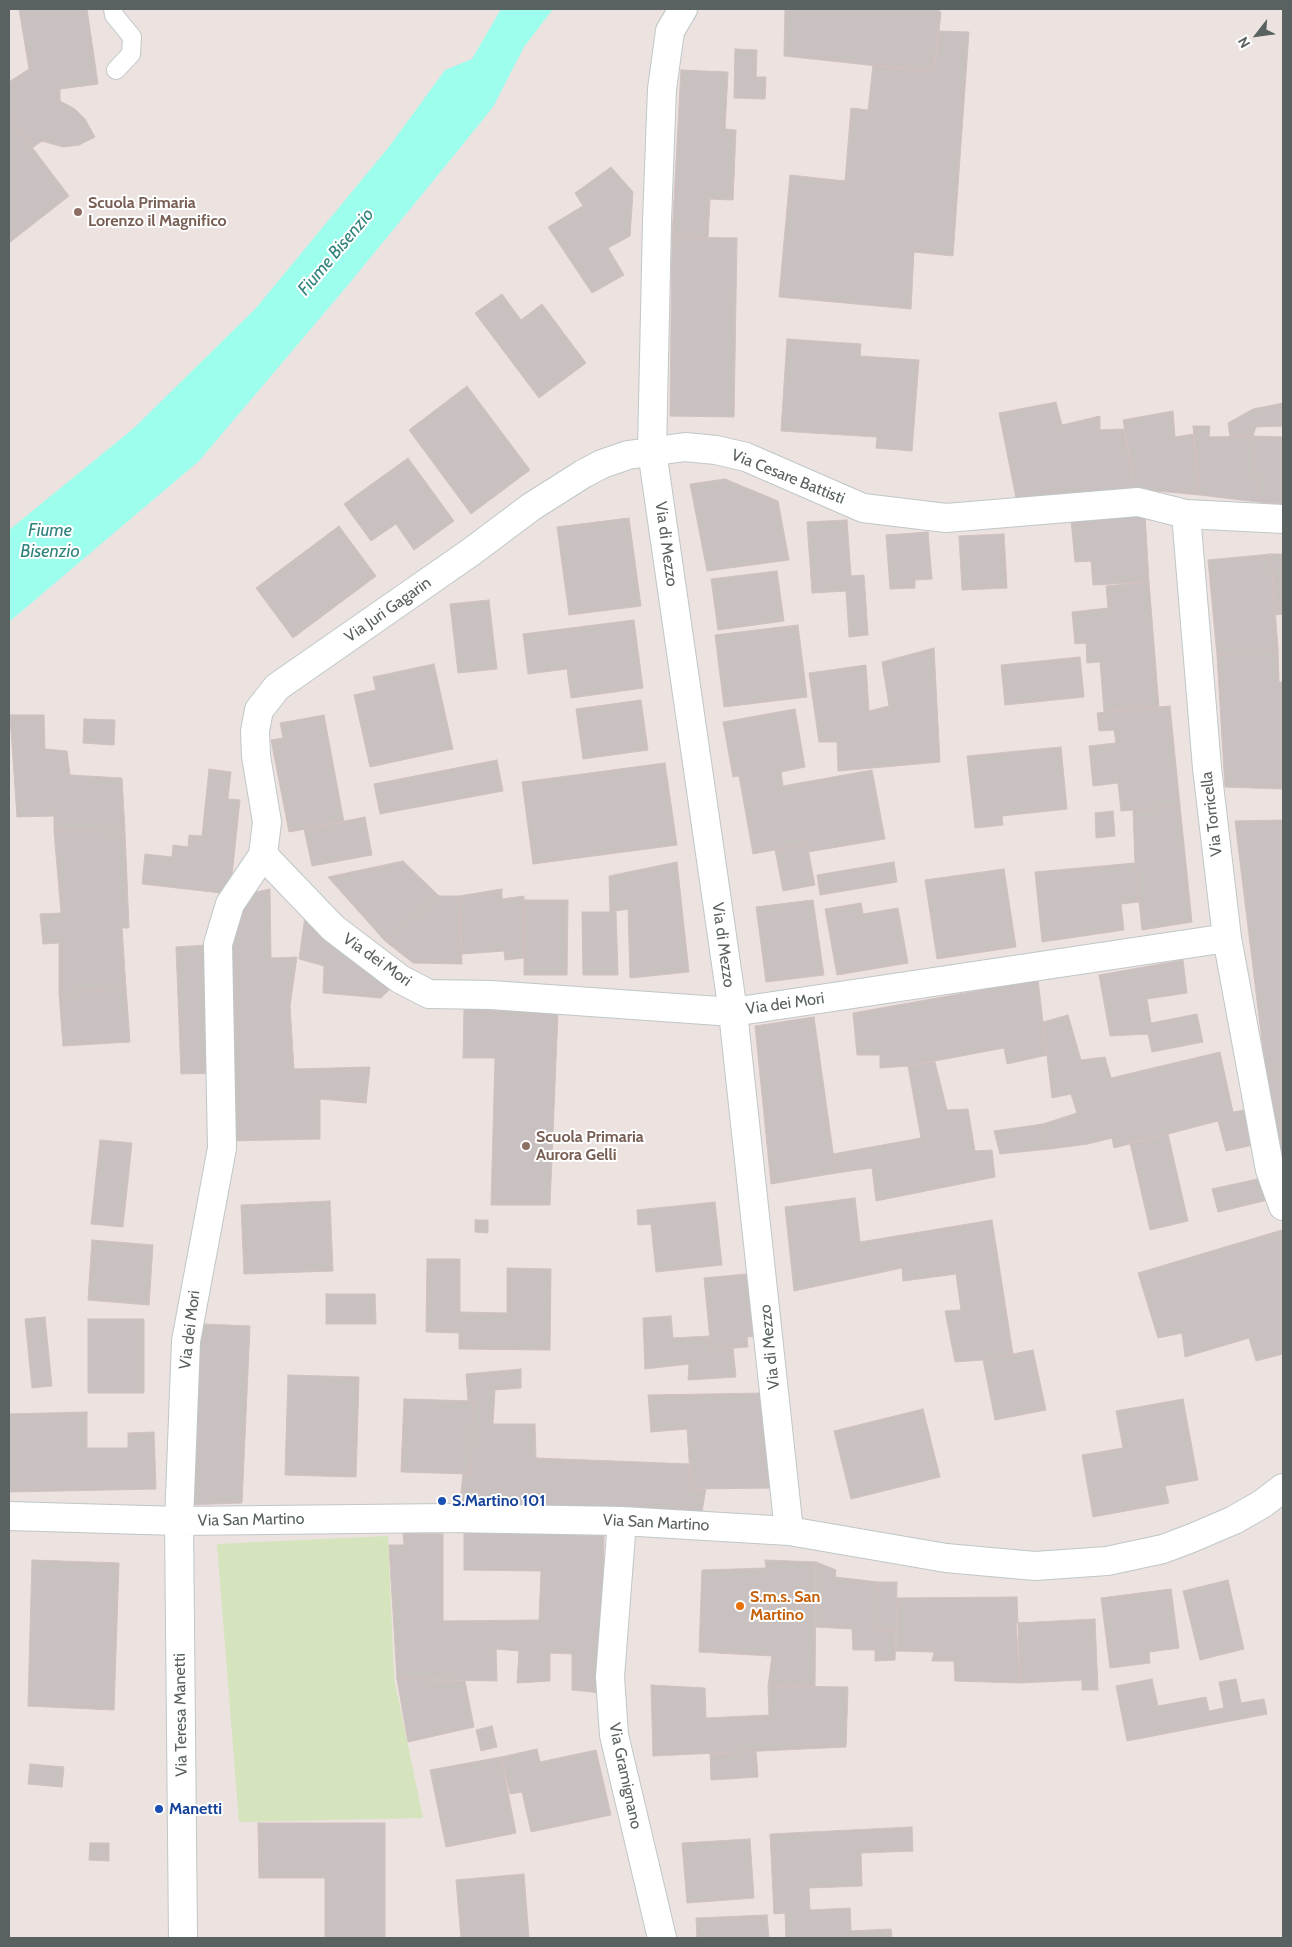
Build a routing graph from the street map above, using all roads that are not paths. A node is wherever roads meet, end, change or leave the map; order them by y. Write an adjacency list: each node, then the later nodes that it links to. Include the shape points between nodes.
1 (113, 9): 3 (lane, via 114,16 132,37 132,54)
2 (683, 9): 4 (street, via 670,31 662,89)
3 (116, 70)
4 (652, 451): 5 (street, Via Cesare Battisti, via 716,450 746,458 863,508 946,518 1138,502); 7 (street, Via Juri Gagarin, via 602,464 566,484 277,687 259,710 255,731 267,822); 9 (street, Via di Mezzo)
5 (1186, 514): 6 (street); 8 (street, Via Torricella, via 1207,768)
6 (1283, 519)
7 (263, 855): 9 (street, Via dei Mori, via 333,928 400,979 429,994 491,995); 13 (street, Via dei Mori, via 230,904 218,944 222,1148 186,1341)
8 (1227, 938): 9 (street, Via dei Mori); 10 (street, Via Torricella, via 1270,1170)
9 (733, 1012): 15 (street, Via di Mezzo)
10 (1283, 1206)
11 (1283, 1488): 15 (street, Via San Martino, via 1234,1520 1192,1538 1134,1556 1083,1564 1035,1566 983,1562)
12 (9, 1516): 13 (street, Via San Martino)
13 (179, 1521): 14 (street, Via San Martino, via 447,1518); 16 (street, Via Teresa Manetti)
14 (622, 1521): 15 (street, Via San Martino); 17 (street, Via Gramignano, via 610,1678 614,1734)
15 (790, 1531)
16 (184, 1938)
17 (662, 1938)

